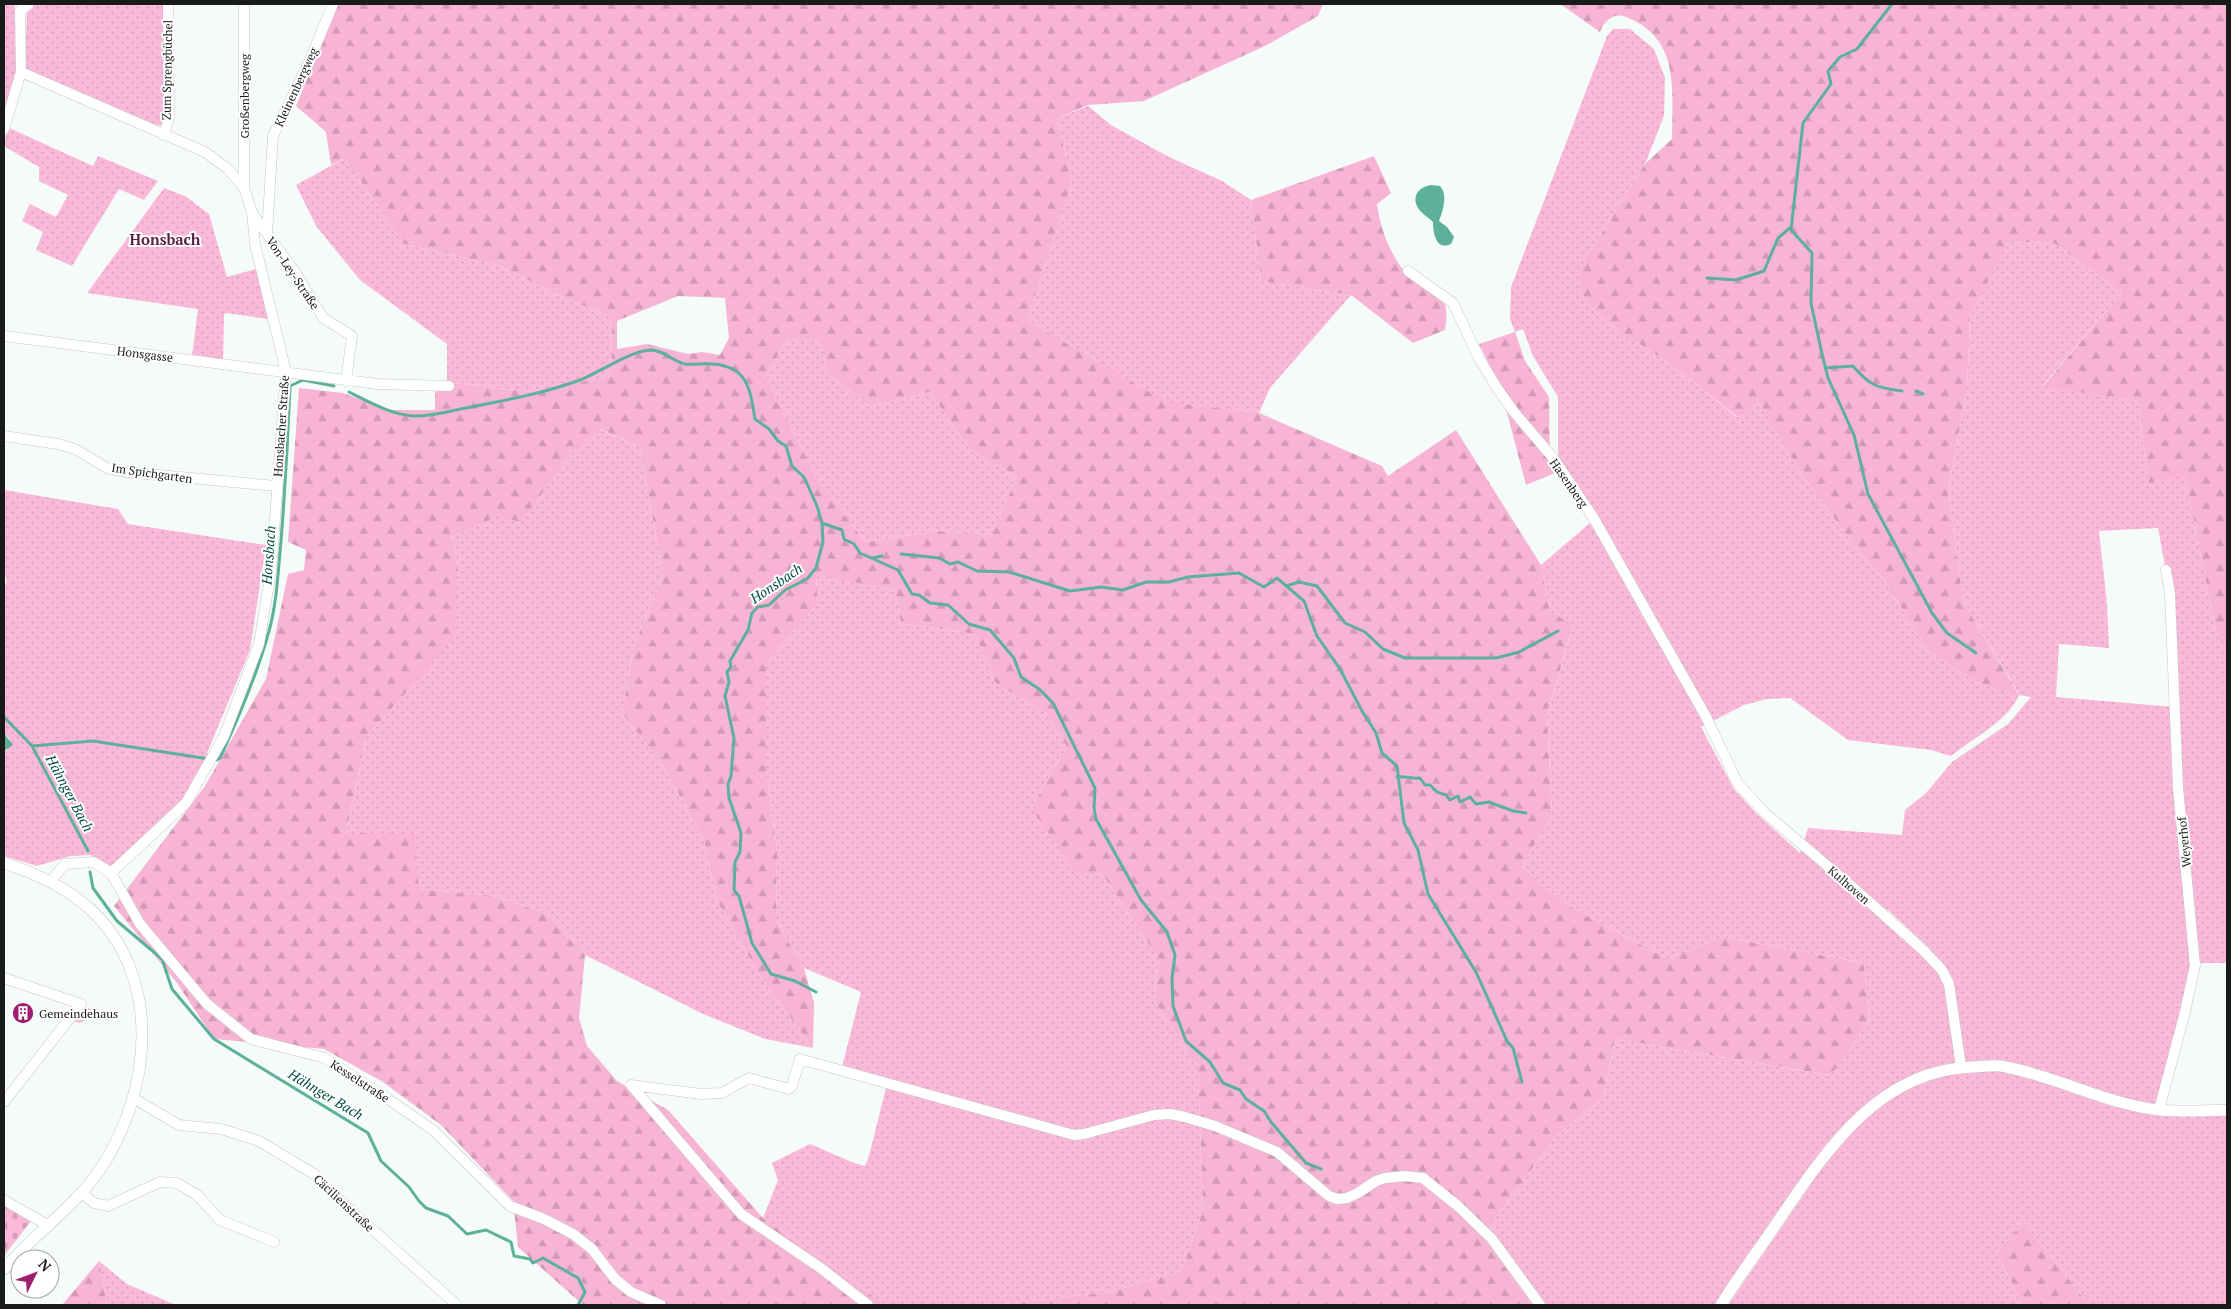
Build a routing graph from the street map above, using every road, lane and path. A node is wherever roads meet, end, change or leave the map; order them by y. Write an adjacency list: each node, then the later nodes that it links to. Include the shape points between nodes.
1 (29, 4): 5 (street, via 20,11)
2 (168, 4): 7 (street, Zum Sprengbüchel, via 168,118)
3 (244, 4): 8 (street, Großenbergweg)
4 (333, 4): 10 (street, Kleinenbergweg, via 273,136)
5 (21, 72): 6 (street); 7 (street, Honsbacher Straße)
6 (4, 129)
7 (164, 135): 8 (street, Honsbacher Straße, via 204,152 228,169)
8 (244, 188): 9 (street, Honsbacher Straße)
9 (252, 212): 10 (street, Von-Ley-Straße); 13 (street, Honsbacher Straße, via 255,244)
10 (267, 234): 14 (street, Von-Ley-Straße, via 323,318 352,336)
11 (1408, 271): 19 (street, Hasenberg, via 1453,303 1497,388 1554,459 1608,541)
12 (4, 336): 13 (street, Honsgasse)
13 (286, 372): 14 (street); 17 (street, Honsbacher Straße)
14 (346, 381): 15 (street)
15 (449, 386)
16 (4, 436): 17 (street, Im Spichgarten, via 58,444 107,468 126,472)
17 (276, 486): 21 (street, Honsbacher Straße, via 271,571 258,644 224,736 186,803)
18 (2166, 570): 27 (street, Weyerhof, via 2178,788 2195,965)
19 (1705, 716): 24 (street, Kulhoven, via 1738,784 1749,798 1858,891 1942,970 1949,984)
20 (4, 863): 22 (street)
21 (111, 873): 22 (street, via 94,862 65,864); 35 (street, Kesselstraße, via 140,924 208,1004 251,1039 324,1058 388,1099 433,1130 510,1206 544,1218 573,1234 592,1249 615,1279 631,1292)
22 (50, 882): 25 (street, via 90,909 115,936 126,959 139,997 143,1030)
23 (4, 978): 26 (street, via 81,1004)
24 (1961, 1068): 27 (street, via 2004,1066); 38 (street, via 1911,1082 1862,1113 1808,1178)
25 (133, 1098): 29 (street, via 116,1141); 34 (street, Cäcilienstraße, via 179,1125 221,1129 259,1141 314,1174)
26 (4, 1102)
27 (2159, 1110): 28 (street)
28 (2227, 1110)
29 (82, 1193): 31 (street); 32 (street, via 94,1203 108,1206 160,1182 177,1183 197,1195 220,1220)
30 (4, 1200): 31 (street)
31 (49, 1226): 33 (street)
32 (274, 1242)
33 (4, 1268)
34 (456, 1305)
35 (661, 1305)
36 (868, 1305): 37 (street, via 741,1214 631,1085 701,1094 722,1093 749,1078 789,1089 800,1059 1074,1135 1154,1115 1185,1117 1277,1152 1329,1196 1337,1199 1358,1193 1376,1180 1404,1176 1423,1178 1492,1239)
37 (1540, 1305)
38 (1721, 1305)

